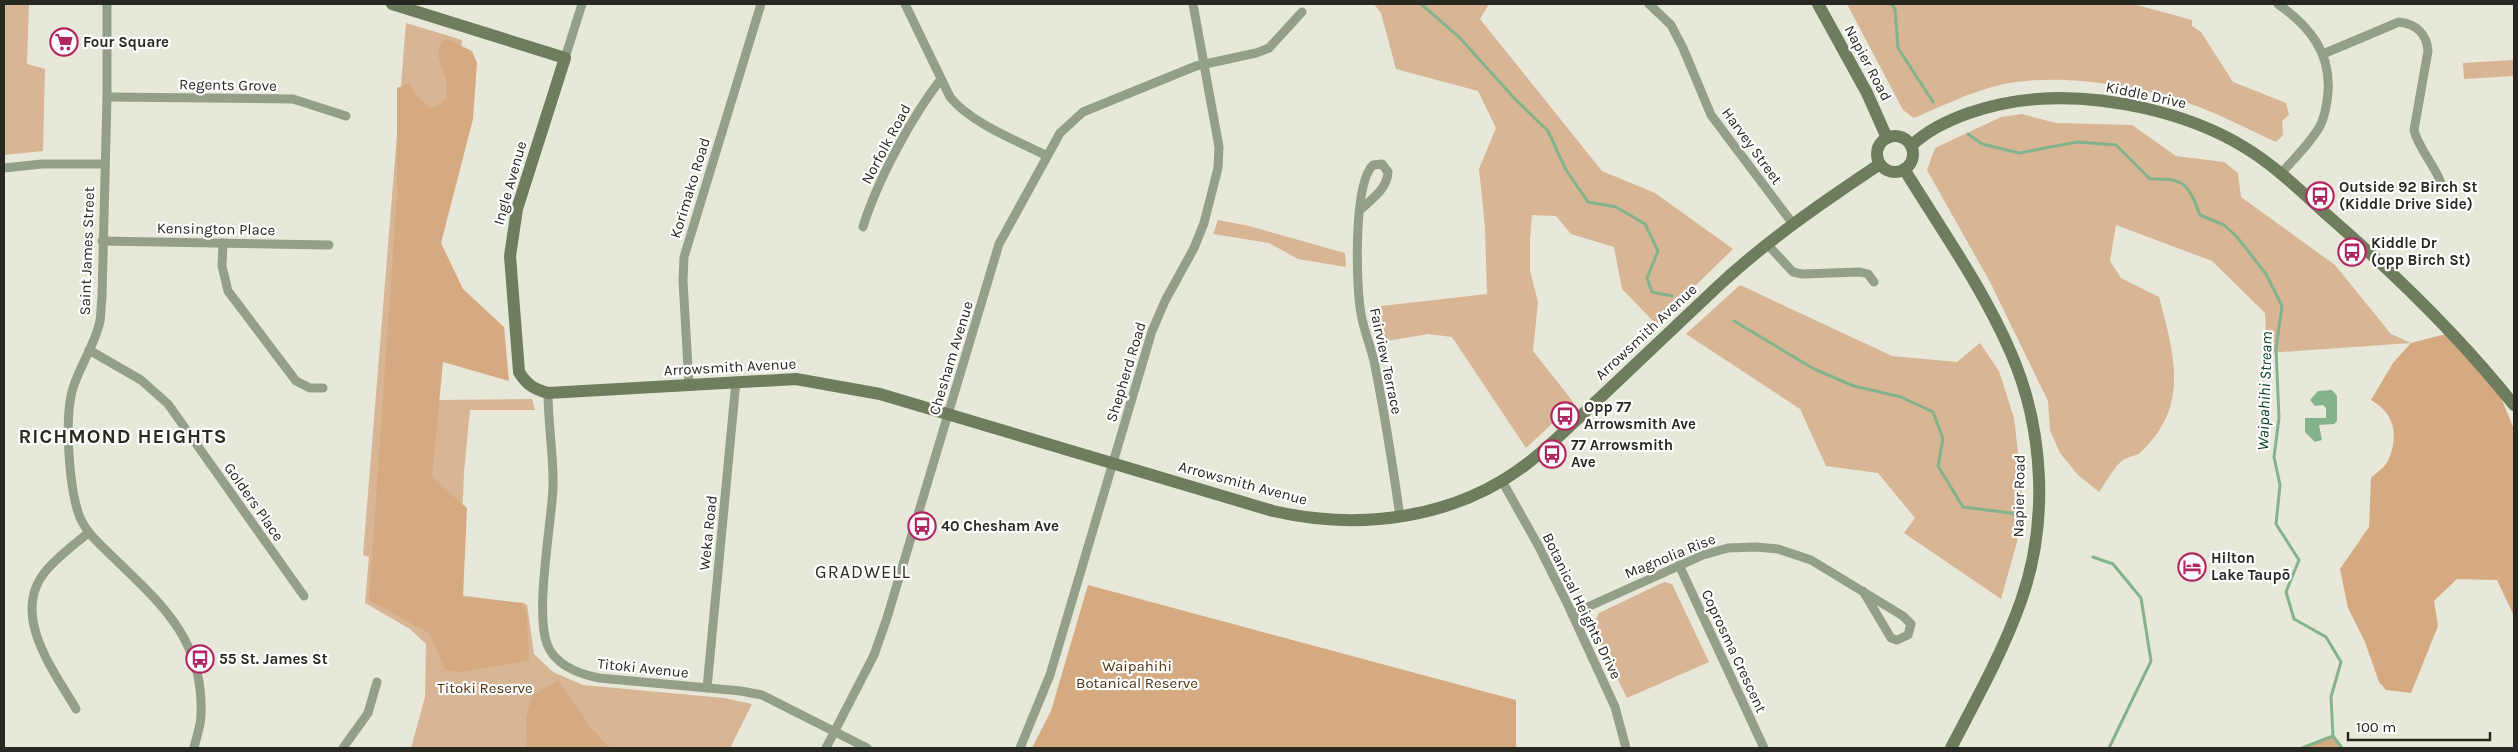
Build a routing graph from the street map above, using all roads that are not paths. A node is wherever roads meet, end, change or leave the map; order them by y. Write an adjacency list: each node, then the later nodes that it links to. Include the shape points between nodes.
1 (107, 4): 15 (street, Saint James Street)
2 (392, 4): 12 (street)
3 (582, 4): 12 (street)
4 (761, 4): 36 (street, Korimako Road, via 684,257)
5 (905, 4): 14 (street)
6 (1193, 4): 13 (street, Shepherd Road)
7 (1649, 4): 27 (street, Harvey Street, via 1671,25 1711,115)
8 (1818, 4): 17 (street, Napier Road)
9 (2278, 4): 11 (street, via 2305,26)
10 (1302, 12): 13 (street, Chesham Avenue, via 1269,48)
11 (2323, 54): 24 (street, via 2328,84 2325,114 2308,144); 25 (street, via 2399,22 2421,31 2428,43 2428,51 2414,130)
12 (565, 58): 38 (street, Ingle Avenue, via 517,209 510,256 519,372 526,383)
13 (1204, 62): 19 (street, Chesham Avenue, via 1083,112 1060,133); 41 (street, Shepherd Road, via 1220,147 1215,184 1194,248 1164,301 1152,331)
14 (941, 79): 19 (street, via 950,97 969,115); 28 (street, Norfolk Road, via 926,99 871,200)
15 (107, 97): 16 (street, Regents Grove, via 293,99); 20 (street, Saint James Street)
16 (346, 116)
17 (1887, 138): 18 (street, via 1900,137); 21 (street, via 1879,146)
18 (1911, 146): 23 (street, via 1912,159); 24 (street, Kiddle Drive, via 1936,129 1997,105 2052,98 2080,100 2136,107 2193,122 2243,146)
19 (1047, 156): 40 (street, Chesham Avenue, via 1000,244)
20 (104, 164): 22 (street); 29 (street, Saint James Street)
21 (1880, 164): 23 (street, via 1894,172); 27 (street, Arrowsmith Avenue)
22 (4, 168)
23 (1904, 169): 60 (street, Napier Road, via 2001,331 2020,376 2037,448 2038,514 2026,588 2002,647)
24 (2281, 174): 39 (street, Kiddle Drive, via 2374,255 2490,375)
25 (2441, 183)
26 (1360, 210): 26 (street, Fairview Terrace, via 1368,172 1373,165 1382,164 1388,172 1388,179 1383,189); 43 (street, Fairview Terrace, via 1357,222 1361,313 1375,364)
27 (1793, 224): 31 (street, Arrowsmith Avenue)
28 (863, 227)
29 (102, 241): 30 (street, Kensington Place); 34 (street, Saint James Street, via 100,321)
30 (223, 243): 32 (street, Kensington Place); 37 (street, via 222,266 228,291 296,381 310,388)
31 (1767, 244): 33 (street, via 1793,272 1860,272 1868,274); 42 (street, Arrowsmith Avenue, via 1549,445)
32 (329, 245)
33 (1874, 282)
34 (89, 350): 44 (street, Saint James Street, via 72,390 69,428 73,489 78,514); 47 (street, Golders Place, via 141,380 168,404)
35 (736, 381): 36 (street, Arrowsmith Avenue); 40 (street, Arrowsmith Avenue, via 796,379 820,382 880,394); 50 (street, Weka Road)
36 (689, 385): 38 (street, Arrowsmith Avenue)
37 (323, 388)
38 (548, 393): 50 (street, Titoki Avenue, via 553,487 542,613 547,645 556,657 581,675)
39 (2514, 405)
40 (948, 414): 41 (street, Arrowsmith Avenue); 52 (street, Chesham Avenue, via 874,655)
41 (1112, 464): 43 (street, Arrowsmith Avenue, via 1297,516 1354,520); 57 (street, Shepherd Road, via 1050,675)
42 (1502, 481): 43 (street, Arrowsmith Avenue, via 1454,504); 48 (street, Botanical Heights Drive, via 1538,544)
43 (1400, 517)
44 (88, 533): 51 (street, via 45,572 37,585 32,604 34,628 41,647); 53 (street, Saint James Street, via 155,597 184,635 200,682 202,717)
45 (1679, 565): 46 (street, Magnolia Rise, via 1703,554 1728,548 1778,549 1812,560); 48 (street, Magnolia Rise); 59 (street, Coprosma Crescent)
46 (1863, 591): 46 (street, Magnolia Rise, via 1903,616 1911,624 1908,635 1897,640 1891,638)
47 (304, 596)
48 (1572, 614): 58 (street, Botanical Heights Drive, via 1615,707)
49 (377, 682): 54 (street, via 368,713)
50 (707, 688): 52 (street, Titoki Avenue, via 762,695)
51 (76, 709)
52 (835, 732): 55 (street, Chesham Avenue); 56 (street, Titoki Avenue)
53 (194, 748)
54 (343, 748)
55 (826, 748)
56 (867, 748)
57 (1020, 748)
58 (1626, 748)
59 (1764, 748)
60 (1951, 748)

